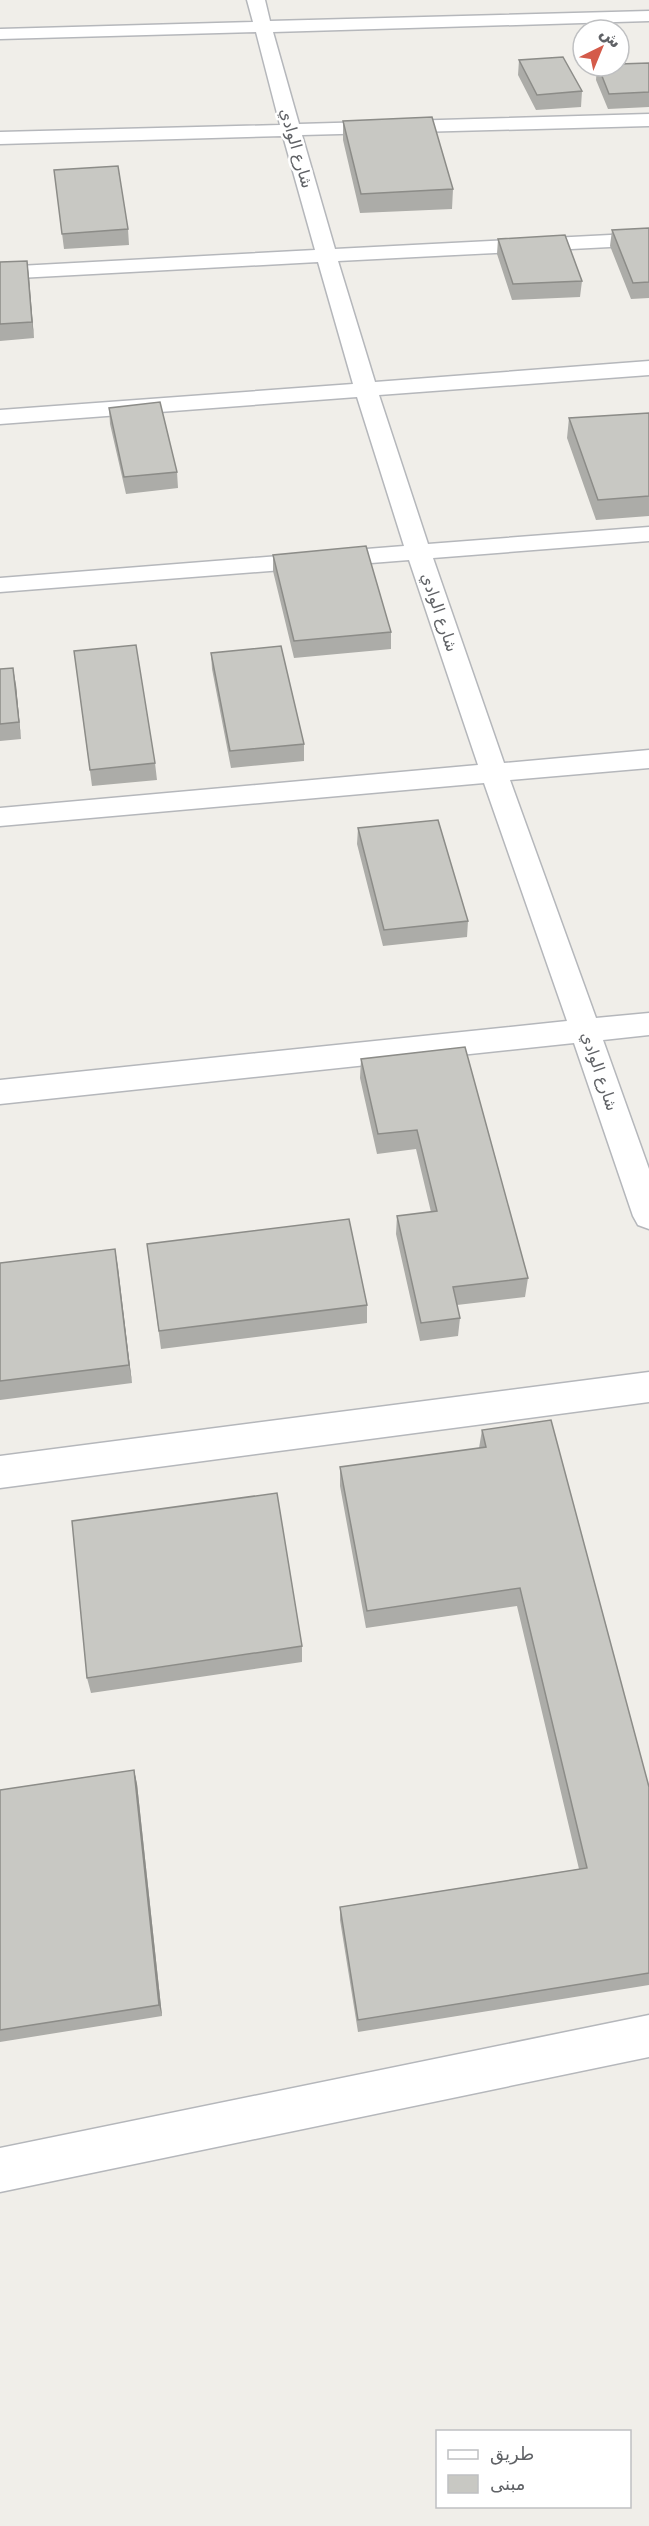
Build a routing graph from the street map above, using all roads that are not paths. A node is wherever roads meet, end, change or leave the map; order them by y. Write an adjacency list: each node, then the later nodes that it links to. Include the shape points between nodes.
1 (256, 0): 5 (street, شارع الوادي)
2 (646, 0): 3 (street)
3 (649, 6)
4 (649, 16): 5 (street)
5 (263, 26): 6 (street); 8 (street, شارع الوادي)
6 (0, 34)
7 (649, 120): 8 (street)
8 (291, 130): 9 (street); 11 (street, شارع الوادي)
9 (0, 138)
10 (649, 238): 11 (street)
11 (327, 255): 12 (street); 14 (street, شارع الوادي)
12 (0, 273)
13 (649, 368): 14 (street)
14 (366, 390): 15 (street); 17 (street, شارع الوادي)
15 (0, 417)
16 (649, 534): 17 (street)
17 (420, 552): 18 (street); 20 (street, شارع الوادي)
18 (0, 585)
19 (649, 759): 20 (street)
20 (495, 772): 21 (street); 23 (street, شارع الوادي)
21 (0, 817)
22 (649, 1024): 23 (street)
23 (586, 1030): 24 (street); 25 (street, شارع الوادي)
24 (0, 1092)
25 (649, 1216)
26 (649, 1388): 27 (street)
27 (0, 1472)
28 (649, 2036): 29 (street)
29 (0, 2170)

